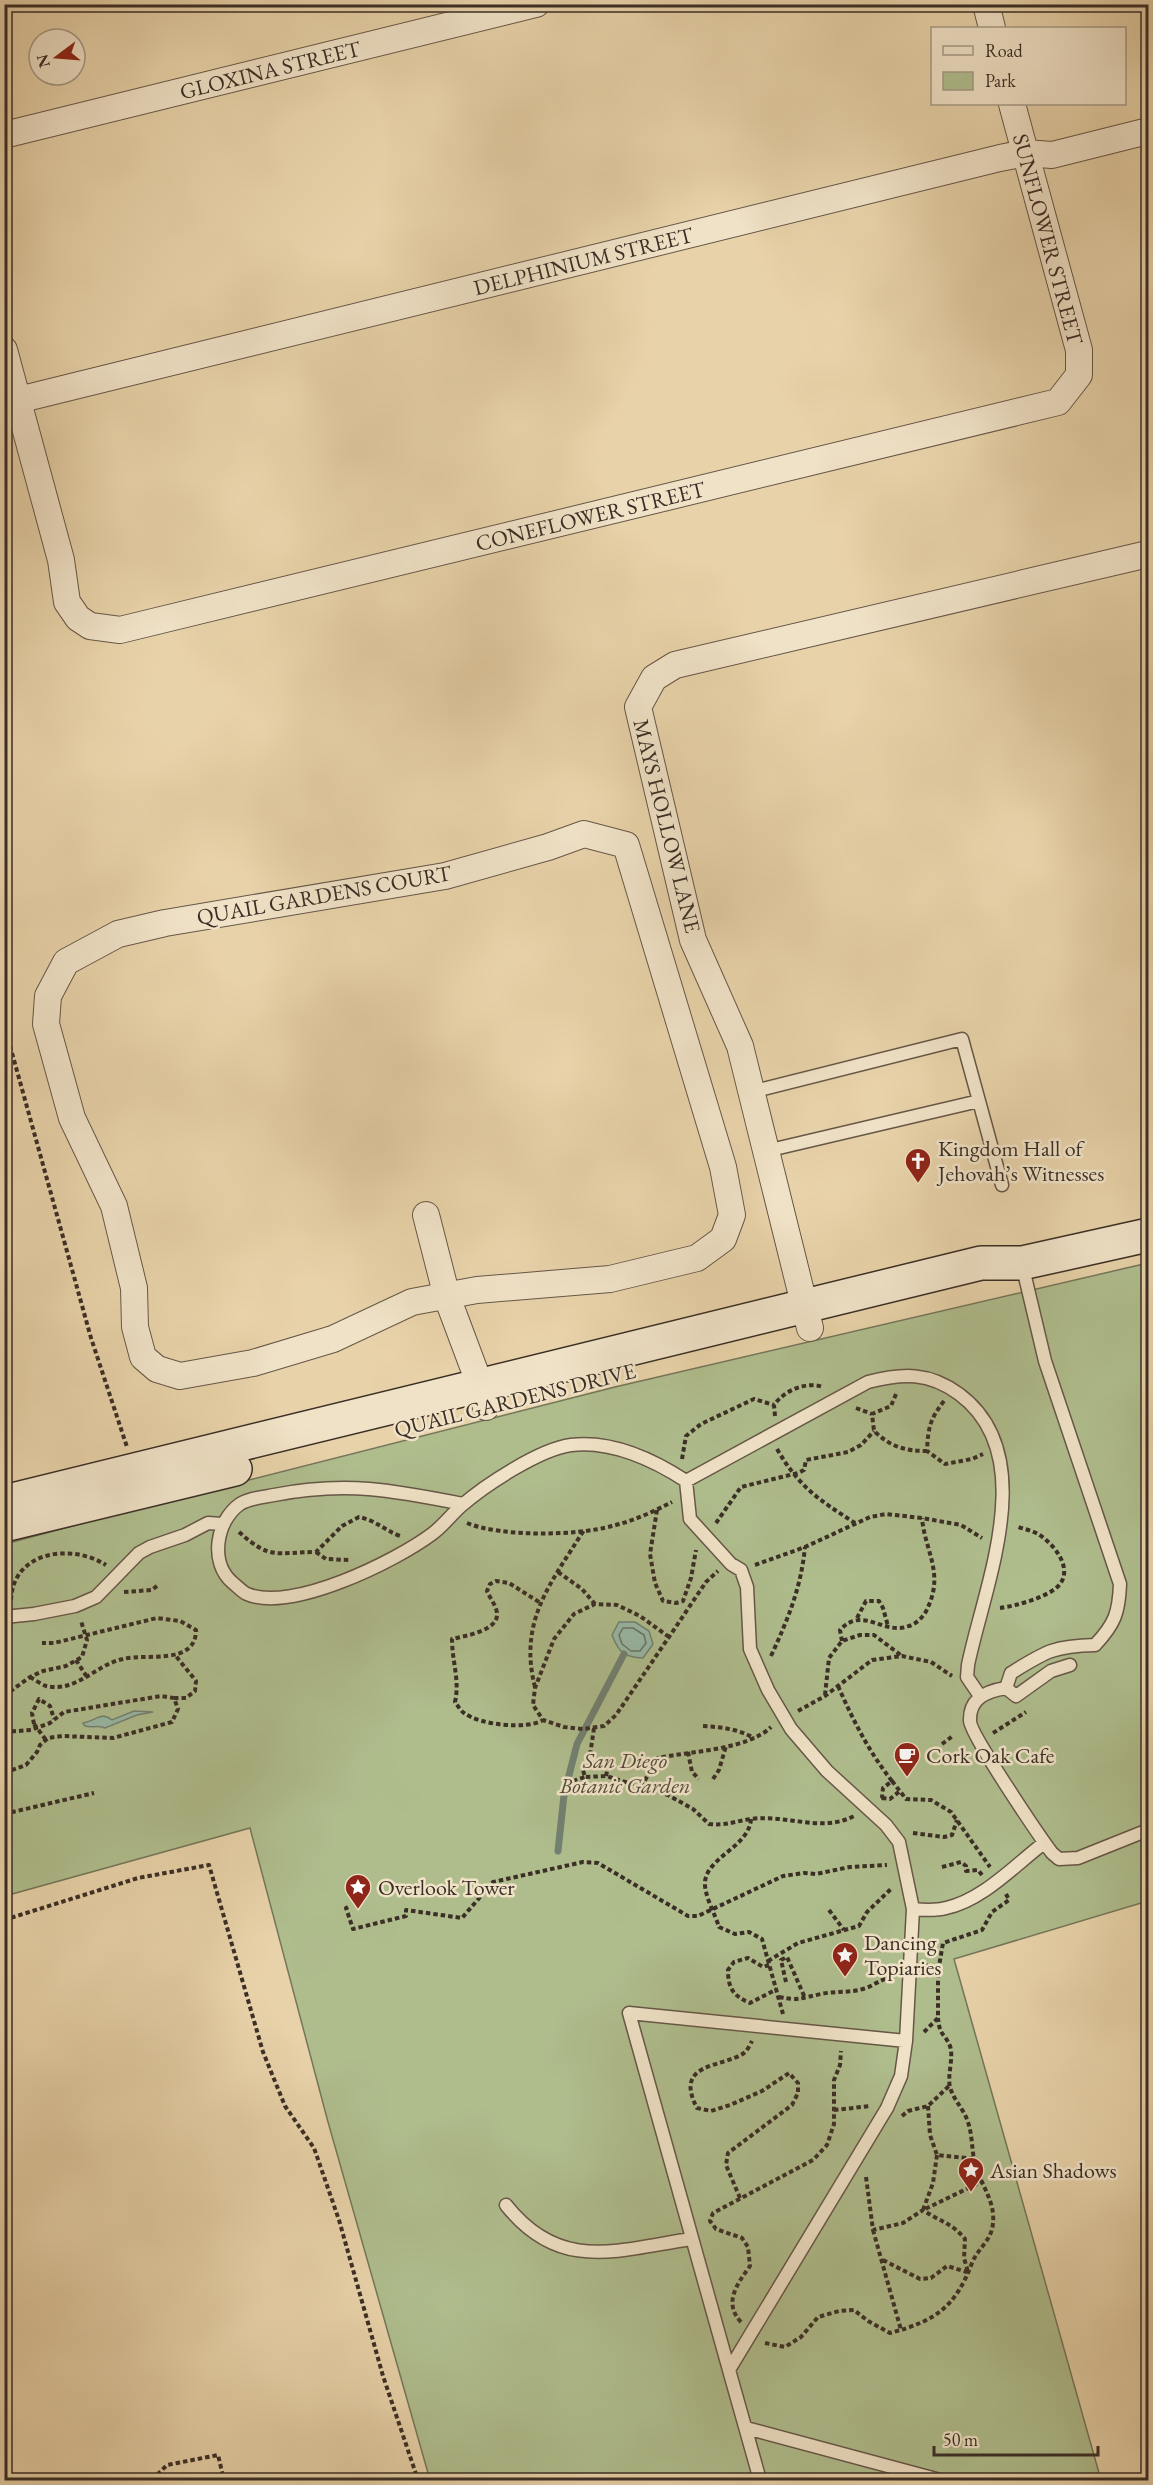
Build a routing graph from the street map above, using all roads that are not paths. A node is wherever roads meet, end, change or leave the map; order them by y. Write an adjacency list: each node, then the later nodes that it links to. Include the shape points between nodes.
1 (536, 4): 6 (street, GLOXINA STREET)
2 (986, 4): 3 (street)
3 (993, 27)
4 (1012, 105): 7 (street, SUNFLOWER STREET)
5 (1149, 131): 7 (street, DELPHINIUM STREET, via 1052,155)
6 (4, 135)
7 (1025, 153): 9 (street, SUNFLOWER STREET, via 1079,350); 10 (street, DELPHINIUM STREET)
8 (4, 350): 10 (street)
9 (1079, 375): 10 (street, CONEFLOWER STREET, via 1058,402 120,630 90,626 78,618 67,602 61,560)
10 (18, 400)
11 (1149, 554): 12 (street, MAYS HOLLOW LANE, via 675,665 654,678 638,707 693,940 740,1046)
12 (751, 1092): 13 (lane, via 962,1039); 14 (street, MAYS HOLLOW LANE)
13 (979, 1101): 14 (lane); 15 (lane)
14 (766, 1151): 20 (street, MAYS HOLLOW LANE)
15 (1002, 1185)
16 (426, 1215): 19 (street)
17 (1149, 1235): 18 (main road, QUAIL GARDENS DRIVE)
18 (1022, 1263): 20 (main road, QUAIL GARDENS DRIVE, via 981,1263); 29 (lane, via 1045,1361 1120,1584 1119,1610 1095,1645 1044,1652 1011,1674)
19 (447, 1297): 19 (street, QUAIL GARDENS COURT, via 477,1290 610,1279 698,1258 723,1239 732,1215 723,1167 626,844 584,834 445,876 118,934 66,962 48,996 46,1024 72,1118 114,1206 134,1288 135,1327 143,1357 157,1369 180,1376 253,1363 333,1339 412,1302); 21 (street)
20 (808, 1317): 21 (main road, QUAIL GARDENS DRIVE)
21 (483, 1396): 23 (main road, QUAIL GARDENS DRIVE, via 134,1469); 26 (main road, QUAIL GARDENS DRIVE)
22 (686, 1488): 24 (lane, via 664,1467 639,1456 600,1445 570,1445 494,1480); 30 (lane, via 769,1436 868,1382 901,1375 920,1376 951,1388 984,1421 997,1447 1002,1481 997,1547 968,1665 967,1677); 33 (lane, via 690,1519 736,1567 747,1587 750,1649 763,1679 791,1729 899,1842)
23 (4, 1502)
24 (463, 1504): 25 (lane, via 360,1487 312,1488 243,1501); 25 (lane, via 434,1533 401,1556 299,1595 269,1599 246,1594 228,1579 219,1557)
25 (222, 1524): 27 (lane, via 208,1524 139,1553 96,1597 75,1606)
26 (4, 1525)
27 (8, 1616)
28 (1071, 1665): 29 (lane)
29 (1011, 1692): 30 (lane, via 993,1690)
30 (980, 1696): 32 (lane, via 971,1709 970,1722)
31 (1149, 1830): 32 (lane, via 1068,1860 1059,1859)
32 (1044, 1843): 33 (lane, via 980,1893 946,1908)
33 (913, 1909): 34 (lane)
34 (906, 2041): 36 (lane, via 629,2013); 37 (lane, via 901,2076 888,2108)
35 (506, 2205): 36 (lane, via 531,2231 570,2251 605,2252)
36 (691, 2239): 37 (lane)
37 (729, 2370): 38 (lane)
38 (746, 2428): 39 (lane); 40 (lane)
39 (760, 2481)
40 (940, 2481)

